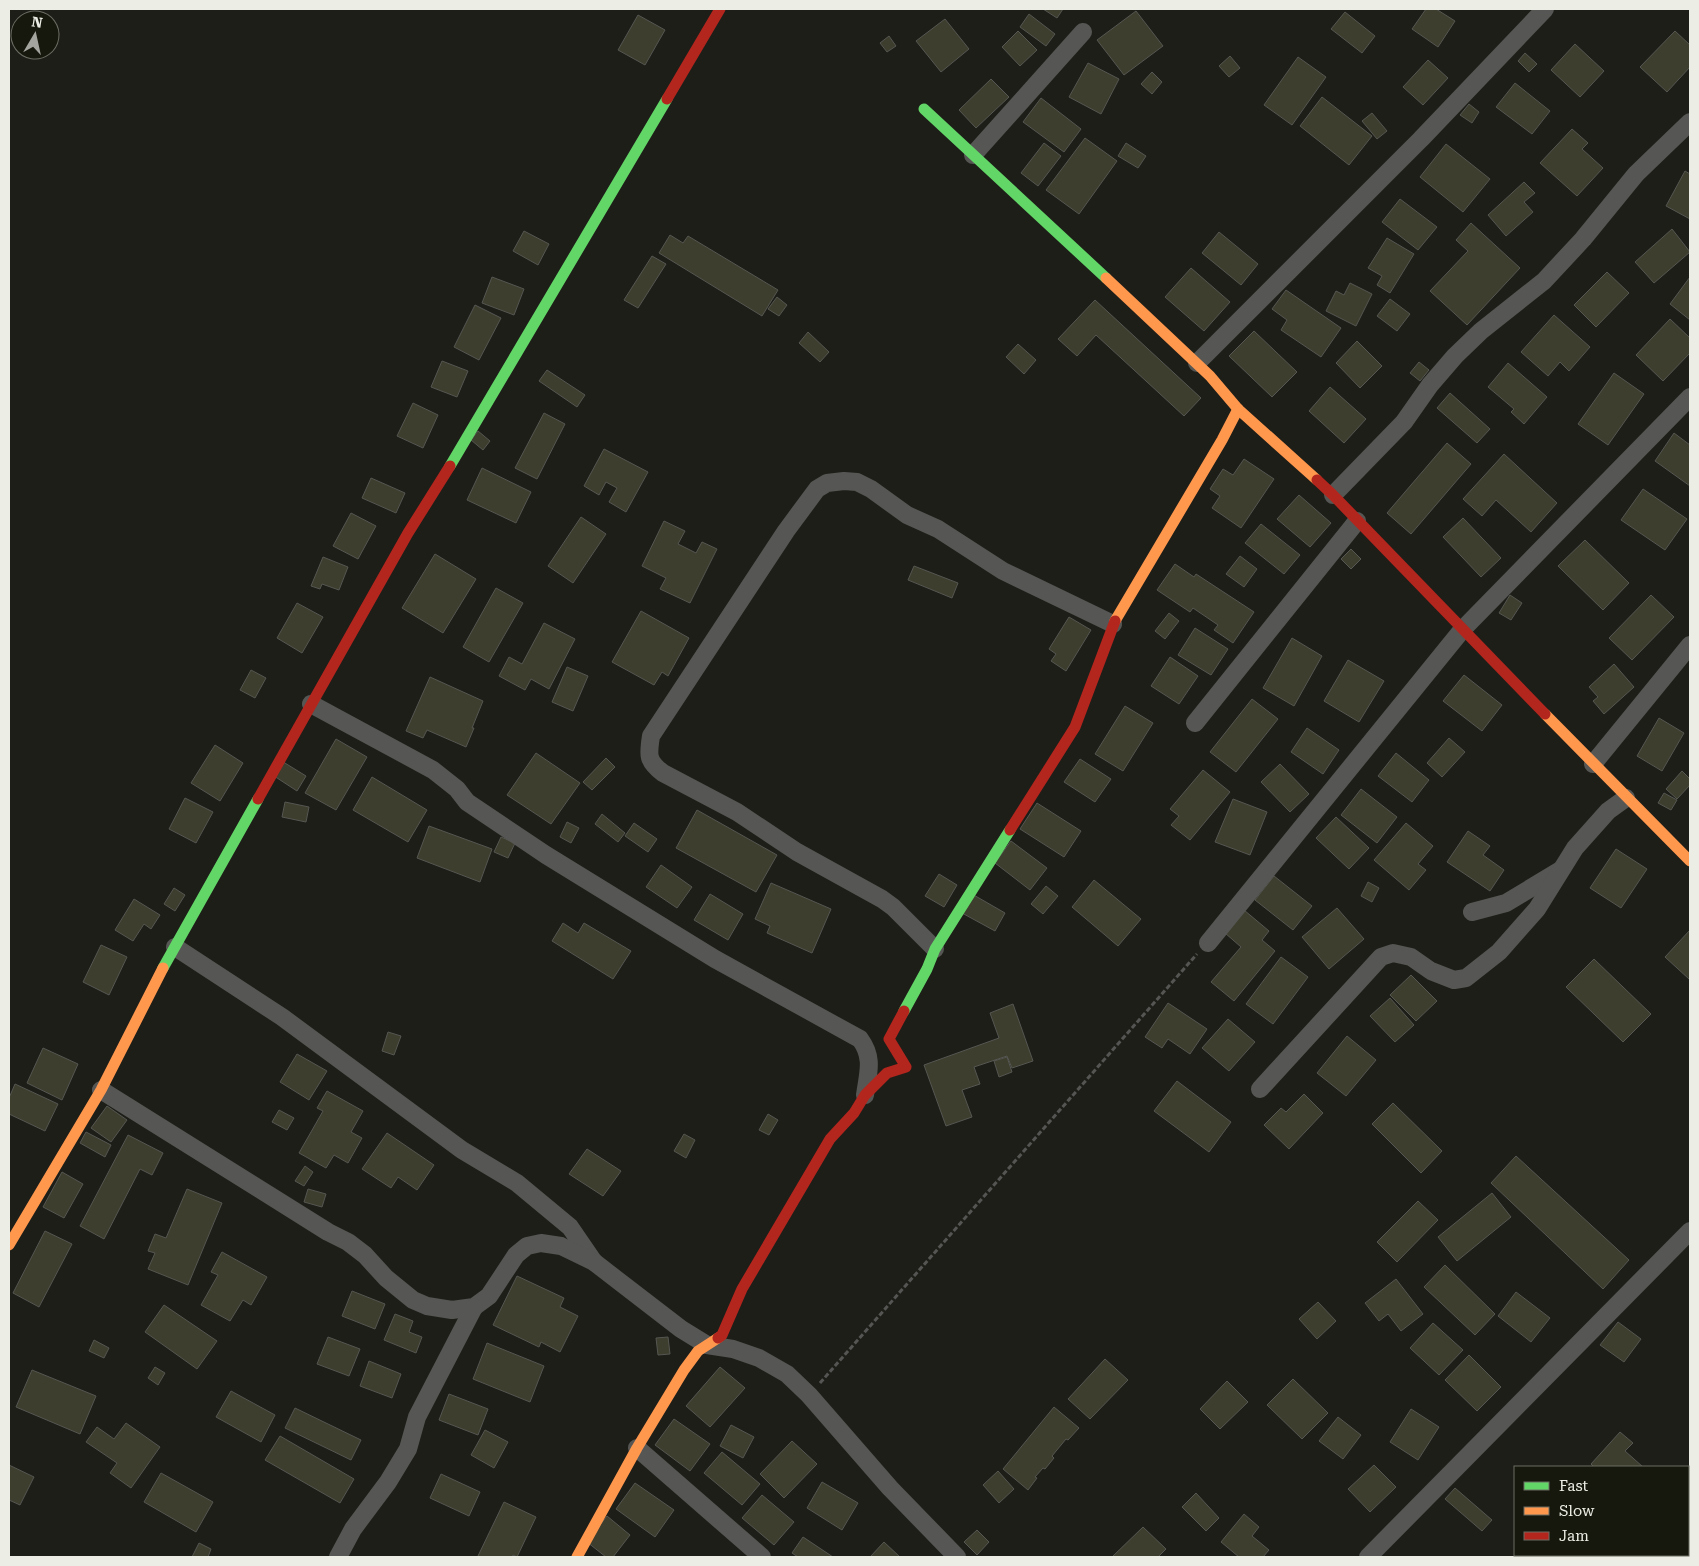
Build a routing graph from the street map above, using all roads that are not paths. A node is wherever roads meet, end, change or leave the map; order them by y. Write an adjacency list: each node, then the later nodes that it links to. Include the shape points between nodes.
1 (720, 9): 15 (street, via 408,534)
2 (1545, 9): 7 (street)
3 (1083, 32): 6 (street)
4 (924, 110): 6 (street)
5 (1690, 122): 10 (street, via 1636,174 1544,281 1455,356 1404,422)
6 (974, 155): 7 (street)
7 (1197, 363): 9 (street)
8 (1690, 397): 13 (street)
9 (1238, 409): 10 (street); 12 (street)
10 (1333, 496): 11 (street)
11 (1358, 521): 13 (street); 16 (street)
12 (1113, 624): 24 (street, via 1076,727); 24 (street, via 1003,571 938,528 907,515 871,488 857,482 827,483 817,489 786,531 651,736 653,766 882,899)
13 (1462, 630): 17 (street); 22 (street)
14 (1690, 645): 17 (street)
15 (311, 704): 23 (street); 25 (street, via 433,770 472,806 715,959)
16 (1195, 723)
17 (1593, 764): 18 (street)
18 (1626, 798): 19 (street); 20 (street, via 1608,811 1575,848)
19 (1690, 860)
20 (1561, 870): 21 (street, via 1506,903); 27 (street, via 1537,909 1499,952 1466,978 1454,980 1411,958 1393,953 1381,957)
21 (1472, 912)
22 (1208, 942)
23 (175, 947): 28 (street); 32 (street, via 282,1017 462,1150 517,1183 570,1227)
24 (935, 949): 26 (street)
25 (860, 1039): 26 (street); 29 (street, via 870,1060)
26 (889, 1039): 29 (street, via 906,1067 887,1073)
27 (1260, 1089)
28 (101, 1090): 31 (street); 33 (street, via 348,1242 413,1300 452,1310)
29 (865, 1095): 34 (street, via 854,1113 830,1138 742,1289 722,1335)
30 (1690, 1231): 40 (street)
31 (9, 1245)
32 (594, 1262): 33 (street, via 561,1246 541,1243 527,1246 516,1255 489,1296); 34 (street)
33 (474, 1307): 36 (street, via 417,1417 408,1448)
34 (707, 1345): 35 (street, via 698,1350 684,1370); 39 (street, via 759,1358 787,1374)
35 (637, 1448): 37 (street); 38 (street)
36 (338, 1557)
37 (577, 1557)
38 (762, 1557)
39 (957, 1557)
40 (1368, 1557)

